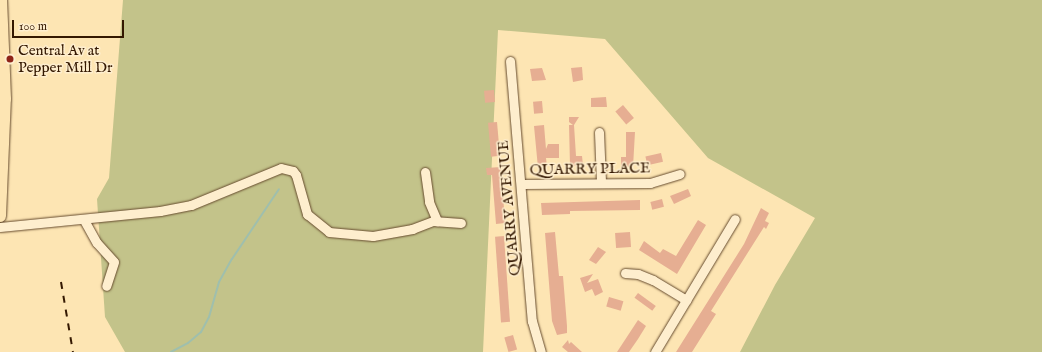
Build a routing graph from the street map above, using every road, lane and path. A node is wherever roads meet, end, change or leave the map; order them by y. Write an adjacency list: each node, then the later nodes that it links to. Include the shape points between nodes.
1 (1, 0): 2 (main road)
2 (2, 41): 9 (main road, via 5,131)
3 (510, 61): 8 (street, QUARRY AVENUE)
4 (599, 132): 7 (street)
5 (425, 172): 12 (street, via 429,202)
6 (680, 174): 7 (street, QUARRY PLACE, via 657,183)
7 (601, 182): 8 (street, QUARRY PLACE)
8 (522, 184): 18 (street, QUARRY AVENUE, via 532,321)
9 (0, 216)
10 (735, 219): 17 (street)
11 (84, 220): 12 (street, via 191,205 220,195 263,173 285,168 296,175 306,214 329,232 373,236); 14 (street); 16 (street, via 97,243 114,262)
12 (437, 221): 13 (street)
13 (461, 223)
14 (0, 227)
15 (625, 273): 17 (street, via 638,274 653,280)
16 (106, 286)
17 (686, 300): 19 (street)
18 (541, 352)
19 (655, 352)

